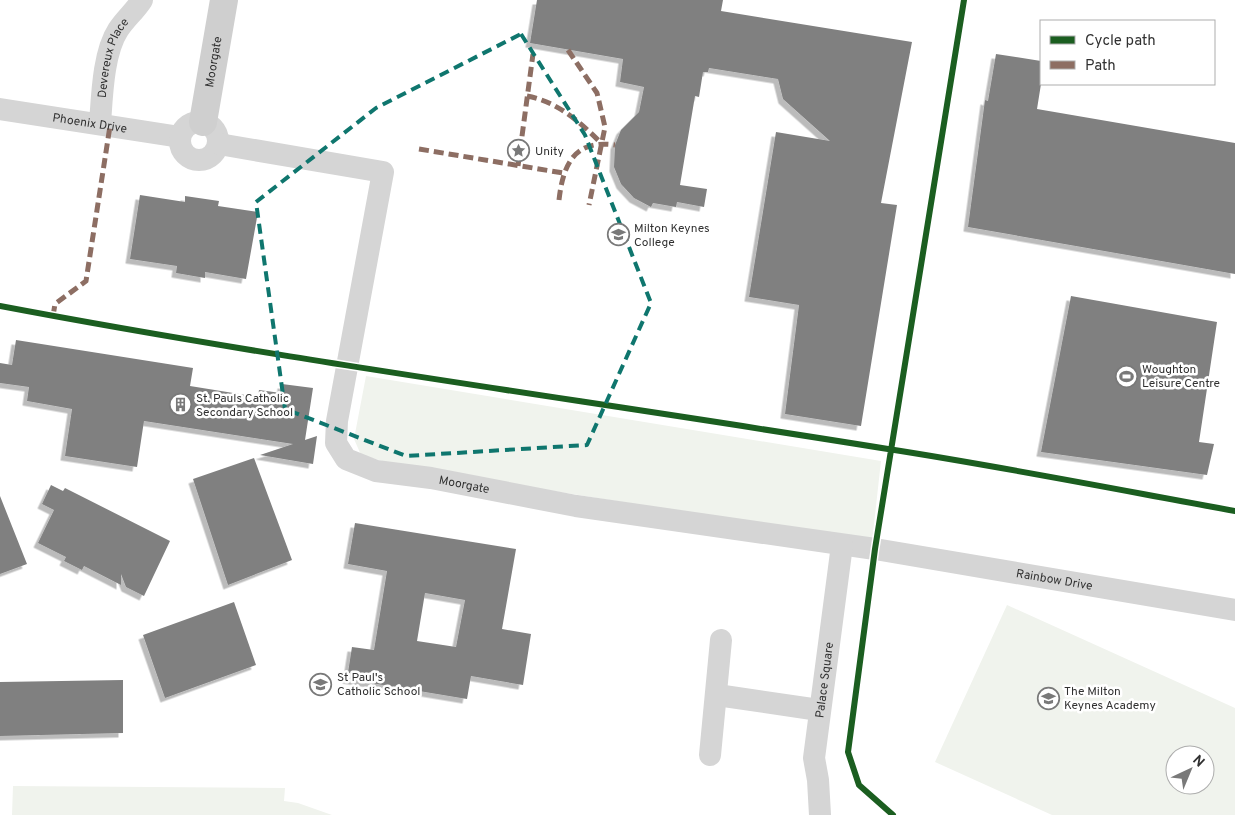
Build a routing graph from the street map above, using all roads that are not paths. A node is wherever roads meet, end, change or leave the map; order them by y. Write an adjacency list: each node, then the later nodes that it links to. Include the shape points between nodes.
1 (142, 0): 5 (street, Devereux Place, via 118,30 110,49)
2 (224, 0): 4 (street, Moorgate)
3 (0, 109): 5 (street, Phoenix Drive)
4 (203, 122): 6 (street, via 184,128); 7 (street, via 218,134)
5 (100, 124): 6 (street, Phoenix Drive)
6 (180, 137): 7 (street, via 180,148 196,161 206,160 215,154)
7 (219, 144): 8 (street, Moorgate, via 383,172 337,422 336,443 346,459 376,471 431,478 576,506)
8 (842, 545): 9 (street, Moorgate); 13 (street, Palace Square)
9 (875, 549): 10 (street, Rainbow Drive)
10 (1235, 610)
11 (721, 640): 12 (street)
12 (717, 695): 13 (street); 14 (street)
13 (819, 710): 15 (street, Palace Square, via 814,758)
14 (710, 755)
15 (820, 815)

